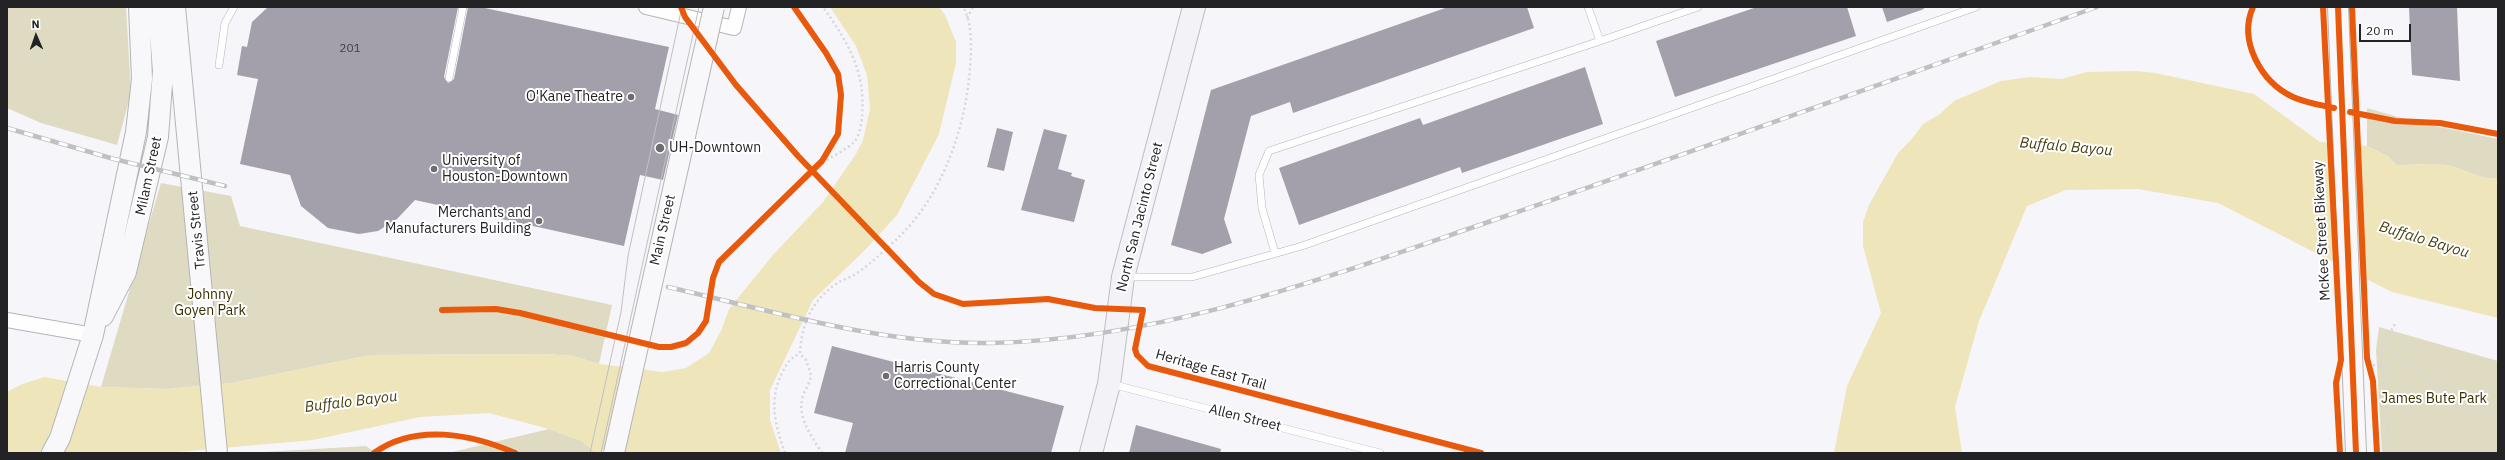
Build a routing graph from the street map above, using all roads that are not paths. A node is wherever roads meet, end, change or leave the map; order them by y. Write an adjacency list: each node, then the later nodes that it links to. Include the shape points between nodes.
1 (139, 7): 19 (main road, Milam Street, via 142,54 140,106)
2 (234, 7): 14 (lane, via 225,23)
3 (463, 7): 15 (lane)
4 (646, 7): 12 (street, via 734,28)
5 (714, 7): 23 (main road, Main Street, bridge)
6 (1194, 7): 17 (main road, North San Jacinto Street)
7 (1588, 7): 13 (lane)
8 (1698, 7): 13 (lane)
9 (1976, 7): 16 (lane)
10 (2338, 7): 26 (main road)
11 (171, 8): 19 (main road, Milam Street, via 158,137 126,272); 22 (main road, Travis Street, via 206,320)
12 (738, 8)
13 (1600, 40): 16 (lane, via 1269,151 1259,175 1262,208)
14 (219, 65)
15 (449, 78)
16 (1275, 253): 17 (lane, via 1192,277)
17 (1123, 277): 20 (main road, North San Jacinto Street)
18 (7, 320): 19 (street)
19 (92, 335): 21 (main road, Milam Street, via 60,438)
20 (1109, 384): 24 (main road, North San Jacinto Street); 25 (lane, Allen Street)
21 (52, 453)
22 (217, 453)
23 (614, 453)
24 (1091, 453)
25 (1380, 453)
26 (2356, 453)

